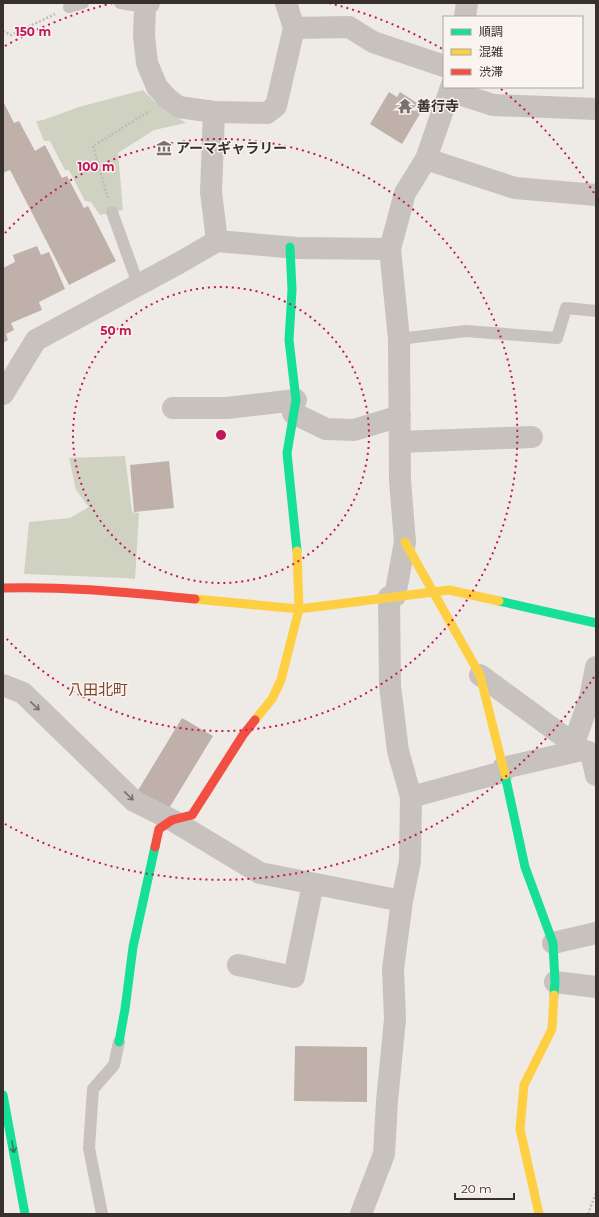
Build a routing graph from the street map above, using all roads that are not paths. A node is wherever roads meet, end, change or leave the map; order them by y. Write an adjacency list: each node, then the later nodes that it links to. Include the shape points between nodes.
1 (83, 3): 6 (lane)
2 (120, 3): 5 (lane)
3 (286, 3): 8 (street)
4 (467, 3): 7 (street)
5 (147, 5): 12 (street, via 144,36 147,63 157,87 178,107)
6 (70, 7)
7 (465, 16)
8 (294, 28): 9 (street, via 349,27 373,42); 12 (street, via 276,106 268,114)
9 (443, 66)
10 (450, 89): 11 (street, via 493,105); 13 (street)
11 (596, 109)
12 (214, 112): 16 (street, via 211,192)
13 (426, 159): 14 (street, via 516,188); 18 (street, via 405,193)
14 (596, 195)
15 (112, 212): 19 (lane)
16 (217, 240): 17 (street); 19 (street)
17 (290, 247): 18 (street); 23 (street, via 292,290 289,340)
18 (390, 249): 21 (street)
19 (138, 284): 22 (street, via 36,340)
20 (596, 310): 21 (lane, via 566,308 557,338 466,331)
21 (399, 339): 25 (street)
22 (3, 394)
23 (294, 407): 24 (street); 25 (street, via 326,429 354,430); 32 (street, via 287,453)
24 (173, 408)
25 (400, 416): 27 (street)
26 (532, 437): 27 (street)
27 (400, 442): 28 (street)
28 (405, 542): 30 (street); 31 (street)
29 (3, 588): 32 (street, via 94,590)
30 (434, 592): 31 (street); 33 (street, via 449,590); 35 (street)
31 (392, 597): 32 (street); 40 (street, via 390,686 398,751)
32 (300, 608): 41 (street, via 281,680 272,699 243,735 192,815)
33 (596, 624)
34 (596, 667): 37 (street, via 590,698)
35 (480, 675): 37 (street); 38 (street)
36 (3, 686): 41 (street, one-way to 41, via 23,693 134,801)
37 (586, 750): 38 (street); 39 (street)
38 (503, 770): 40 (street); 45 (street, via 525,867)
39 (596, 775)
40 (411, 797): 43 (street, via 410,861)
41 (172, 820): 42 (street, via 260,873); 49 (street, via 159,829 133,947)
42 (313, 884): 43 (street); 46 (street, via 294,977)
43 (402, 901): 53 (street, via 393,969 394,1019 384,1154)
44 (596, 933): 45 (street)
45 (553, 943): 47 (street)
46 (238, 965)
47 (555, 982): 48 (street); 54 (street, via 552,1029 524,1085 520,1129)
48 (596, 987)
49 (119, 1042): 52 (lane, via 114,1065 93,1089 89,1148)
50 (3, 1095): 51 (street, one-way to 51)
51 (25, 1214)
52 (102, 1214)
53 (361, 1214)
54 (539, 1214)

